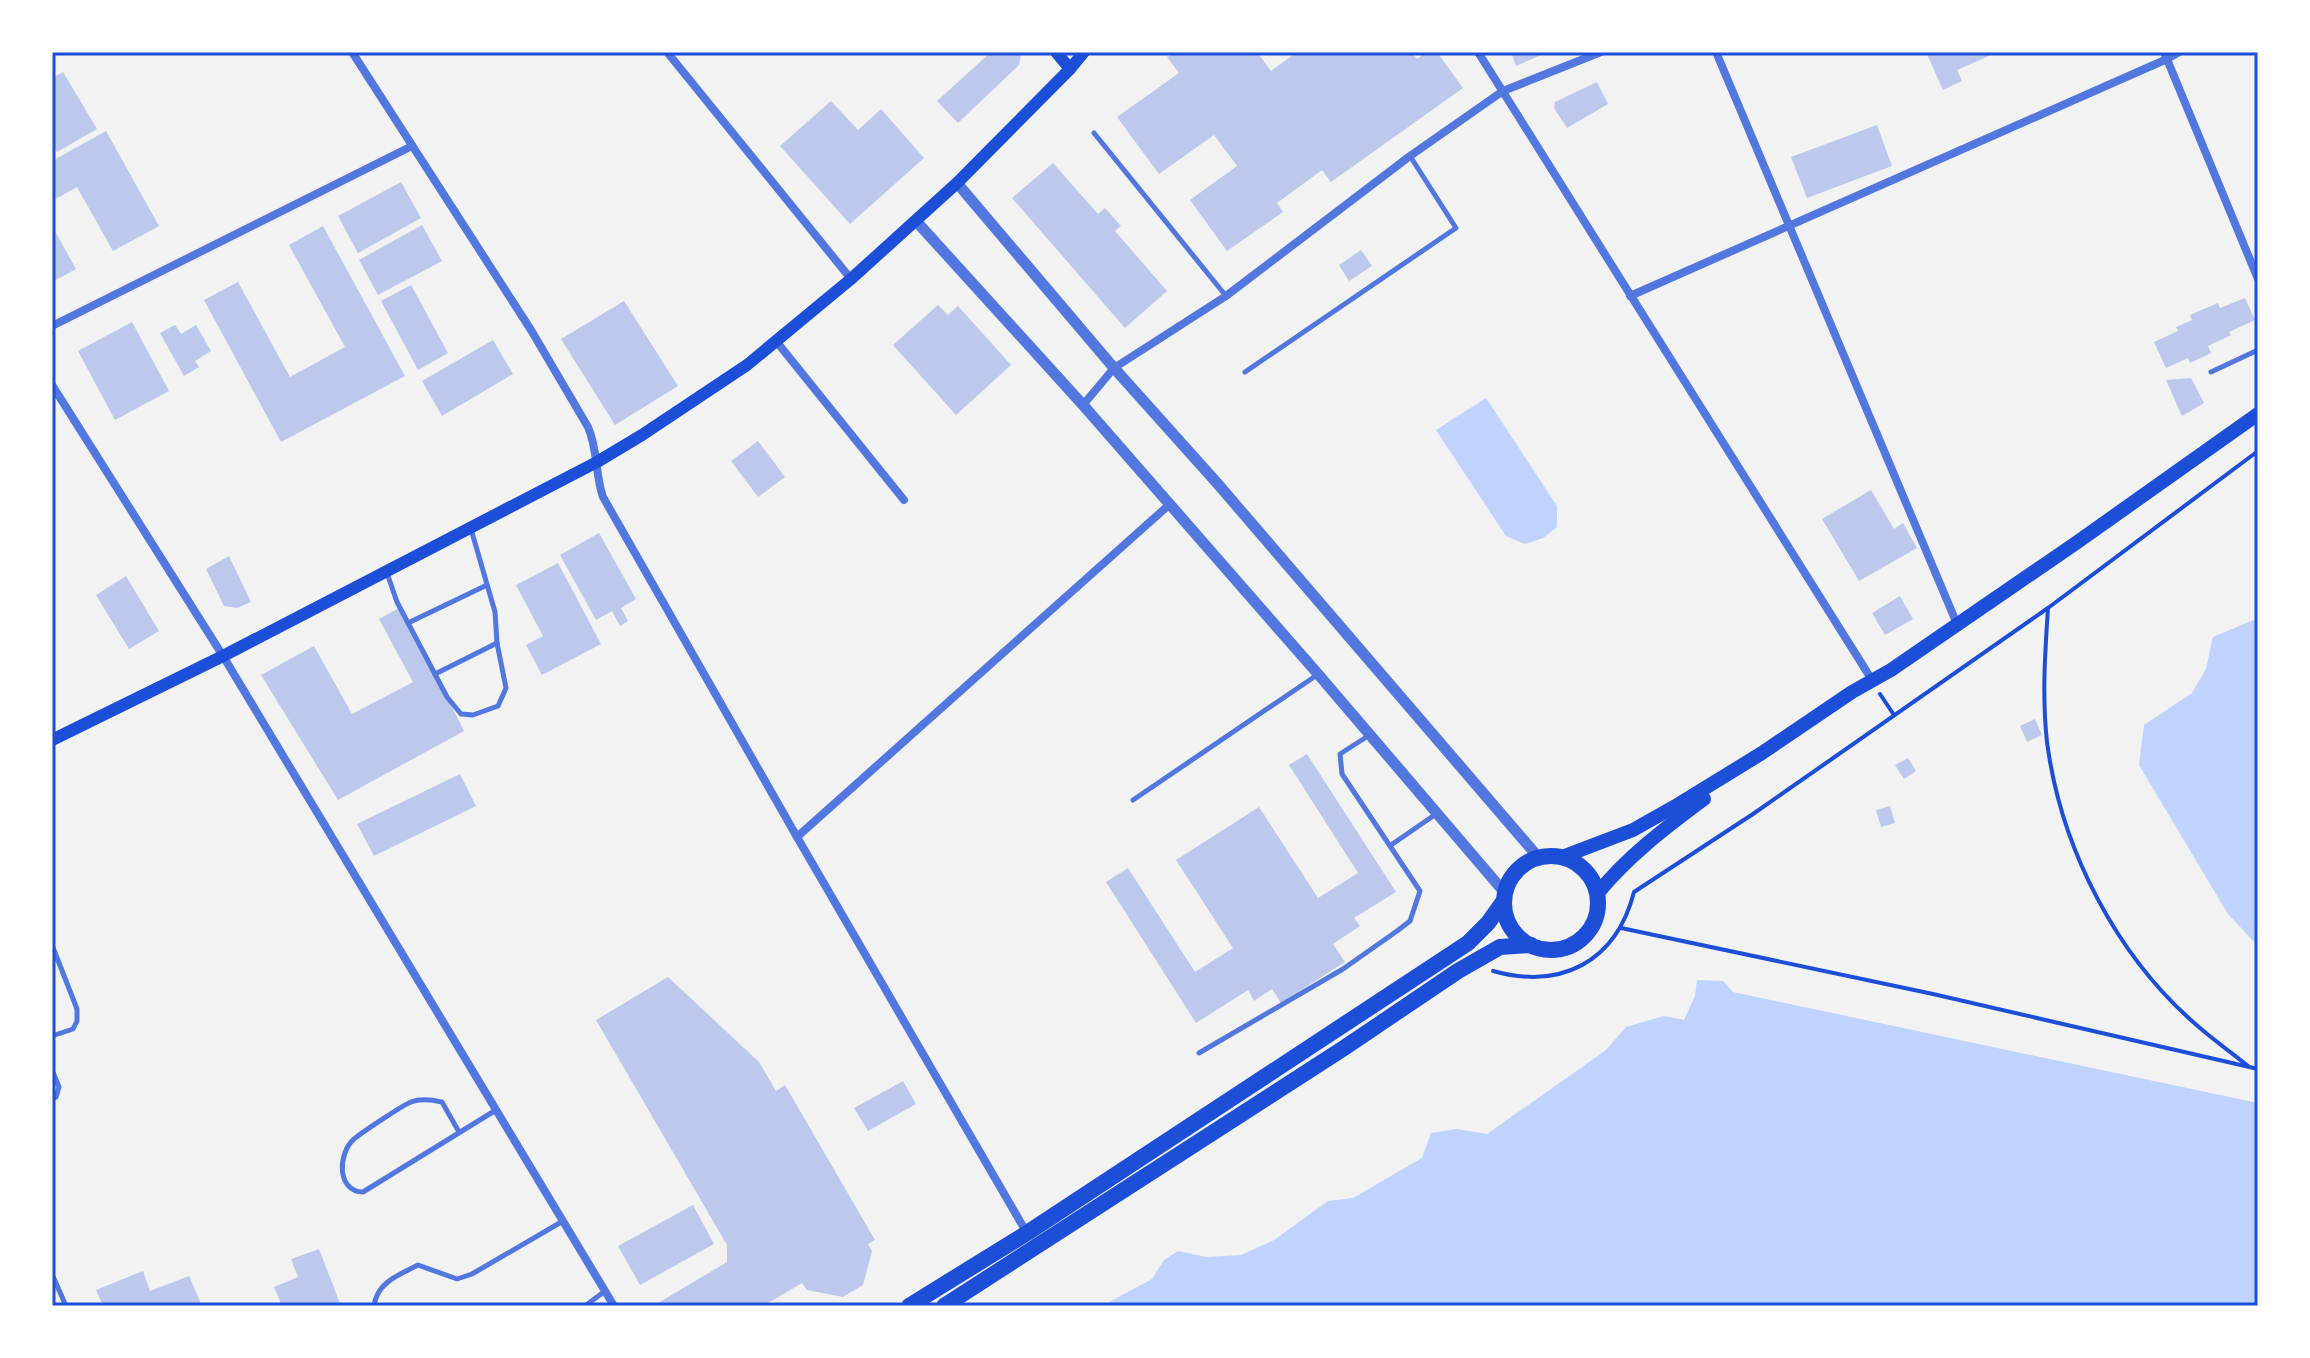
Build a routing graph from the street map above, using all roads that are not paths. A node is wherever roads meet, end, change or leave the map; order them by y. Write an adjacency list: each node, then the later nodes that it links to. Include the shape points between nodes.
1 (352, 52): 13 (street)
2 (667, 52): 18 (street)
3 (1056, 52): 10 (main road)
4 (1084, 52): 10 (main road)
5 (1478, 52): 11 (street)
6 (1601, 52): 11 (street)
7 (1716, 52): 17 (street)
8 (2179, 52): 9 (street)
9 (2165, 56): 17 (street); 19 (street)
10 (1070, 69): 15 (main road)
11 (1503, 91): 14 (street); 21 (street)
12 (1094, 133): 20 (lane)
13 (412, 146): 22 (street); 31 (street, via 581,415)
14 (1410, 156): 20 (street); 26 (lane, via 1456,228)
15 (957, 183): 16 (main road); 25 (street)
16 (916, 221): 18 (main road); 29 (street)
17 (1789, 225): 21 (street); 38 (street)
18 (851, 279): 23 (main road)
19 (2258, 279)
20 (1226, 296): 25 (street)
21 (1630, 296): 43 (street)
22 (52, 326)
23 (776, 341): 31 (main road); 32 (street)
24 (2258, 350): 27 (lane)
25 (1114, 368): 29 (street); 52 (street)
26 (1245, 372)
27 (2211, 372)
28 (52, 385): 40 (street)
29 (1083, 405): 33 (street)
30 (2258, 414): 38 (main road)
31 (597, 462): 34 (main road); 49 (street, via 603,497)
32 (904, 500)
33 (1170, 504): 42 (street); 49 (street)
34 (471, 528): 35 (main road); 36 (lane)
35 (386, 572): 37 (lane); 40 (main road)
36 (487, 585): 37 (lane); 39 (lane)
37 (408, 623): 41 (lane)
38 (1957, 624): 43 (main road)
39 (497, 643): 41 (lane); 41 (lane, via 506,688 498,706 461,714)
40 (223, 656): 45 (main road); 61 (street)
41 (435, 674)
42 (1318, 674): 44 (street); 47 (lane)
43 (1872, 680): 46 (main road)
44 (1369, 735): 48 (street); 50 (lane, via 1340,754 1339,762)
45 (52, 740)
46 (1762, 753): 51 (main road, via 1633,830); 53 (main road, via 1617,869)
47 (1133, 800)
48 (1436, 814): 50 (lane); 54 (street)
49 (797, 837): 64 (street)
50 (1391, 845): 58 (lane, via 1420,891 1410,921 1343,969)
51 (1562, 857): 52 (highway); 53 (highway, via 1589,875)
52 (1539, 858): 54 (highway, via 1520,867)
53 (1597, 894): 56 (highway, via 1596,916 1575,942 1553,949)
54 (1504, 898): 56 (highway, via 1511,928); 64 (highway, via 1468,943)
55 (52, 945): 57 (lane, via 77,1021 73,1029)
56 (1531, 945): 64 (highway, via 1500,947 1458,971 1344,1048)
57 (52, 1036)
58 (1199, 1053)
59 (52, 1070): 60 (lane, via 59,1087)
60 (52, 1099)
61 (496, 1110): 62 (lane); 63 (street)
62 (459, 1132): 62 (lane, via 363,1192 347,1184 342,1174 345,1151 354,1139 412,1102 442,1102)
63 (563, 1221): 66 (street); 68 (lane, via 457,1279 418,1265 388,1281)
64 (1031, 1241): 71 (highway); 72 (highway)
65 (52, 1274): 67 (lane)
66 (605, 1291): 69 (lane); 70 (street)
67 (66, 1306)
68 (374, 1306)
69 (585, 1306)
70 (614, 1306)
71 (909, 1306)
72 (944, 1306)

